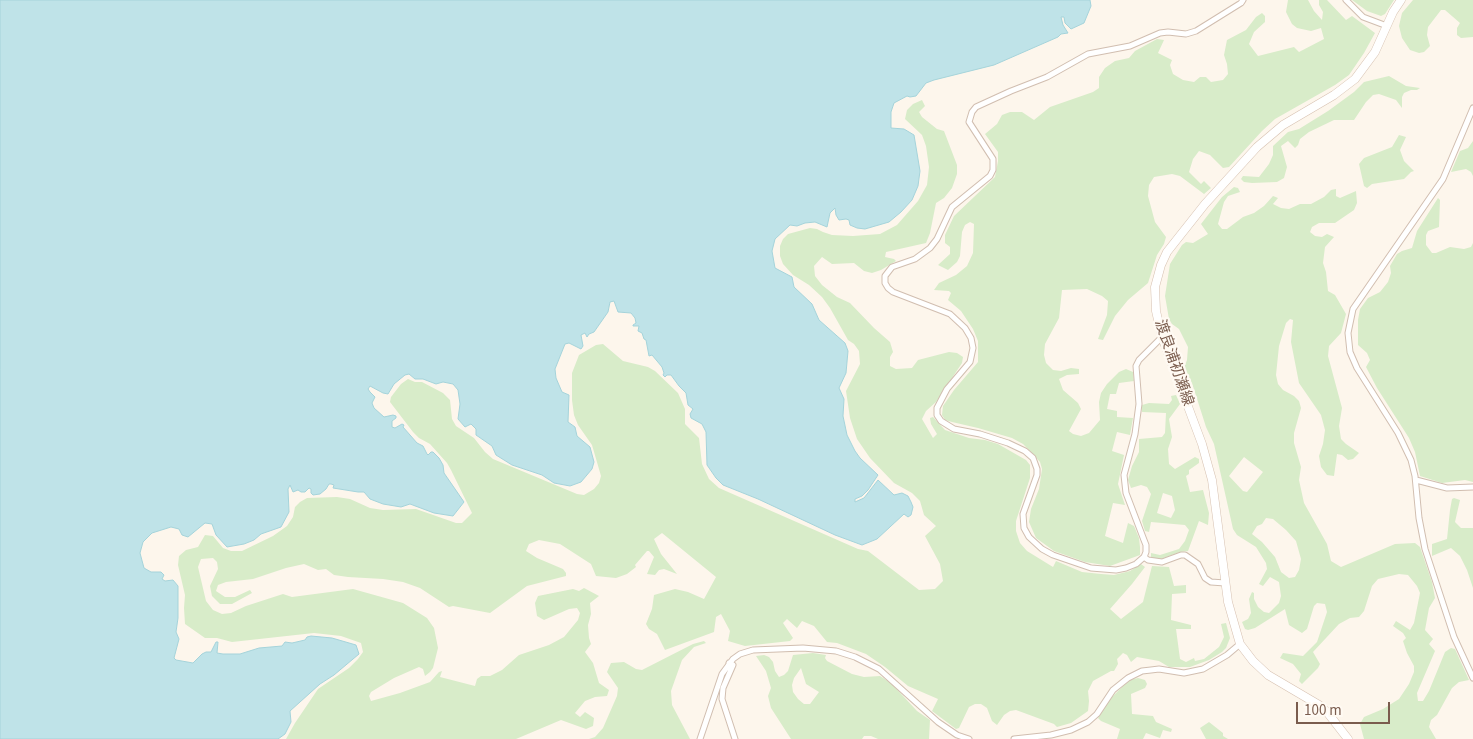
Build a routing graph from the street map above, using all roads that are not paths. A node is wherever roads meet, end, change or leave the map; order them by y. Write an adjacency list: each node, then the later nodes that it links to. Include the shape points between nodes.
1 (1243, 0): 9 (street, via 1196,30 1186,34 1160,33 1130,46 1088,54 1047,77 976,107 969,122 993,159 990,176 952,207 930,248 914,259 892,267 885,276 885,283 893,292 950,314 971,338 973,355 947,389 937,408 938,415 945,425 1008,443 1025,451 1036,462 1037,475 1023,514 1024,528 1032,541 1052,555 1091,568 1126,568)
2 (1346, 0): 4 (street, via 1363,17)
3 (1401, 0): 4 (main road, 渡良浦初瀬線)
4 (1387, 26): 6 (main road, 渡良浦初瀬線, via 1375,52 1355,79 1267,137 1205,204 1167,252 1155,287)
5 (1473, 108): 7 (street, via 1443,179 1353,309 1348,326 1348,342 1357,368 1398,433)
6 (1162, 337): 9 (street, via 1136,366 1139,404 1124,475 1126,493 1146,546); 10 (main road, 渡良浦初瀬線, via 1212,480)
7 (1416, 480): 8 (street, via 1447,488); 13 (street, via 1425,549 1454,637)
8 (1473, 487)
9 (1144, 557): 10 (street, via 1162,562 1185,556 1198,564 1205,578)
10 (1225, 583): 11 (main road, 渡良浦初瀬線)
11 (1240, 644): 17 (street, via 1203,669 1184,673 1142,671 1128,678 1113,690 1097,714 1071,730); 18 (main road, 渡良浦初瀬線, via 1268,674 1327,712)
12 (729, 663): 14 (street, via 722,674); 15 (street, via 733,665 722,699); 16 (street, via 740,654 753,650 817,649 846,654 879,669 938,722 951,732)
13 (1473, 678)
14 (700, 739)
15 (735, 739)
16 (969, 739)
17 (1014, 739)
18 (1348, 739)

